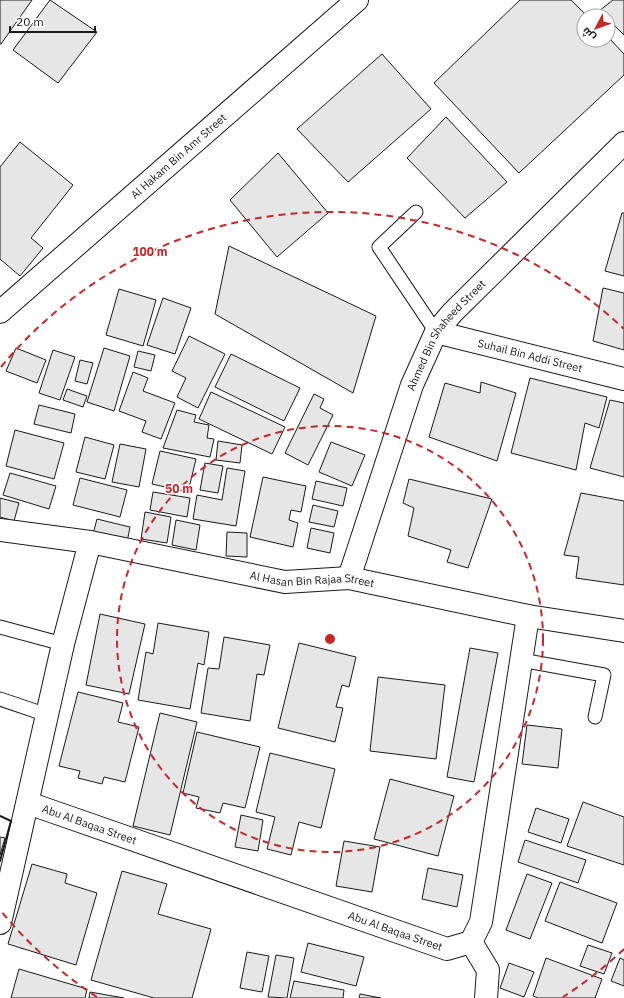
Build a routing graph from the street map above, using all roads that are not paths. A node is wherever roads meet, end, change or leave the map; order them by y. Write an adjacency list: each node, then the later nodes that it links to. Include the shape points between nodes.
1 (357, 0): 5 (street, Al Hakam Bin Amr Street)
2 (624, 143): 3 (street, Ahmed Bin Shaheed Street)
3 (616, 160): 6 (street, Ahmed Bin Shaheed Street, via 452,312)
4 (416, 212): 6 (lane, via 379,247)
5 (0, 312)
6 (436, 332): 7 (street, Suhail Bin Addi Street); 10 (street, Ahmed Bin Shaheed Street, via 412,385)
7 (624, 379)
8 (0, 530): 9 (street, Al Hasan Bin Rajaa Street)
9 (90, 542): 10 (street, Al Hasan Bin Rajaa Street, via 285,582); 14 (street, Abu Al Baqaa Street)
10 (349, 578): 11 (street, Al Hasan Bin Rajaa Street)
11 (528, 616): 13 (street, Al Hasan Bin Rajaa Street); 15 (street)
12 (0, 627): 14 (lane)
13 (624, 631)
14 (62, 644): 17 (street, Abu Al Baqaa Street)
15 (521, 660): 18 (lane, via 604,675); 21 (street, via 481,922)
16 (0, 699): 17 (lane)
17 (47, 715): 19 (street, Abu Al Baqaa Street)
18 (596, 717)
19 (28, 803): 20 (street, Abu Al Baqaa Street); 21 (street, Abu Al Baqaa Street, via 447,949)
20 (0, 923)
21 (471, 942): 22 (street, via 488,970)
22 (486, 998)

